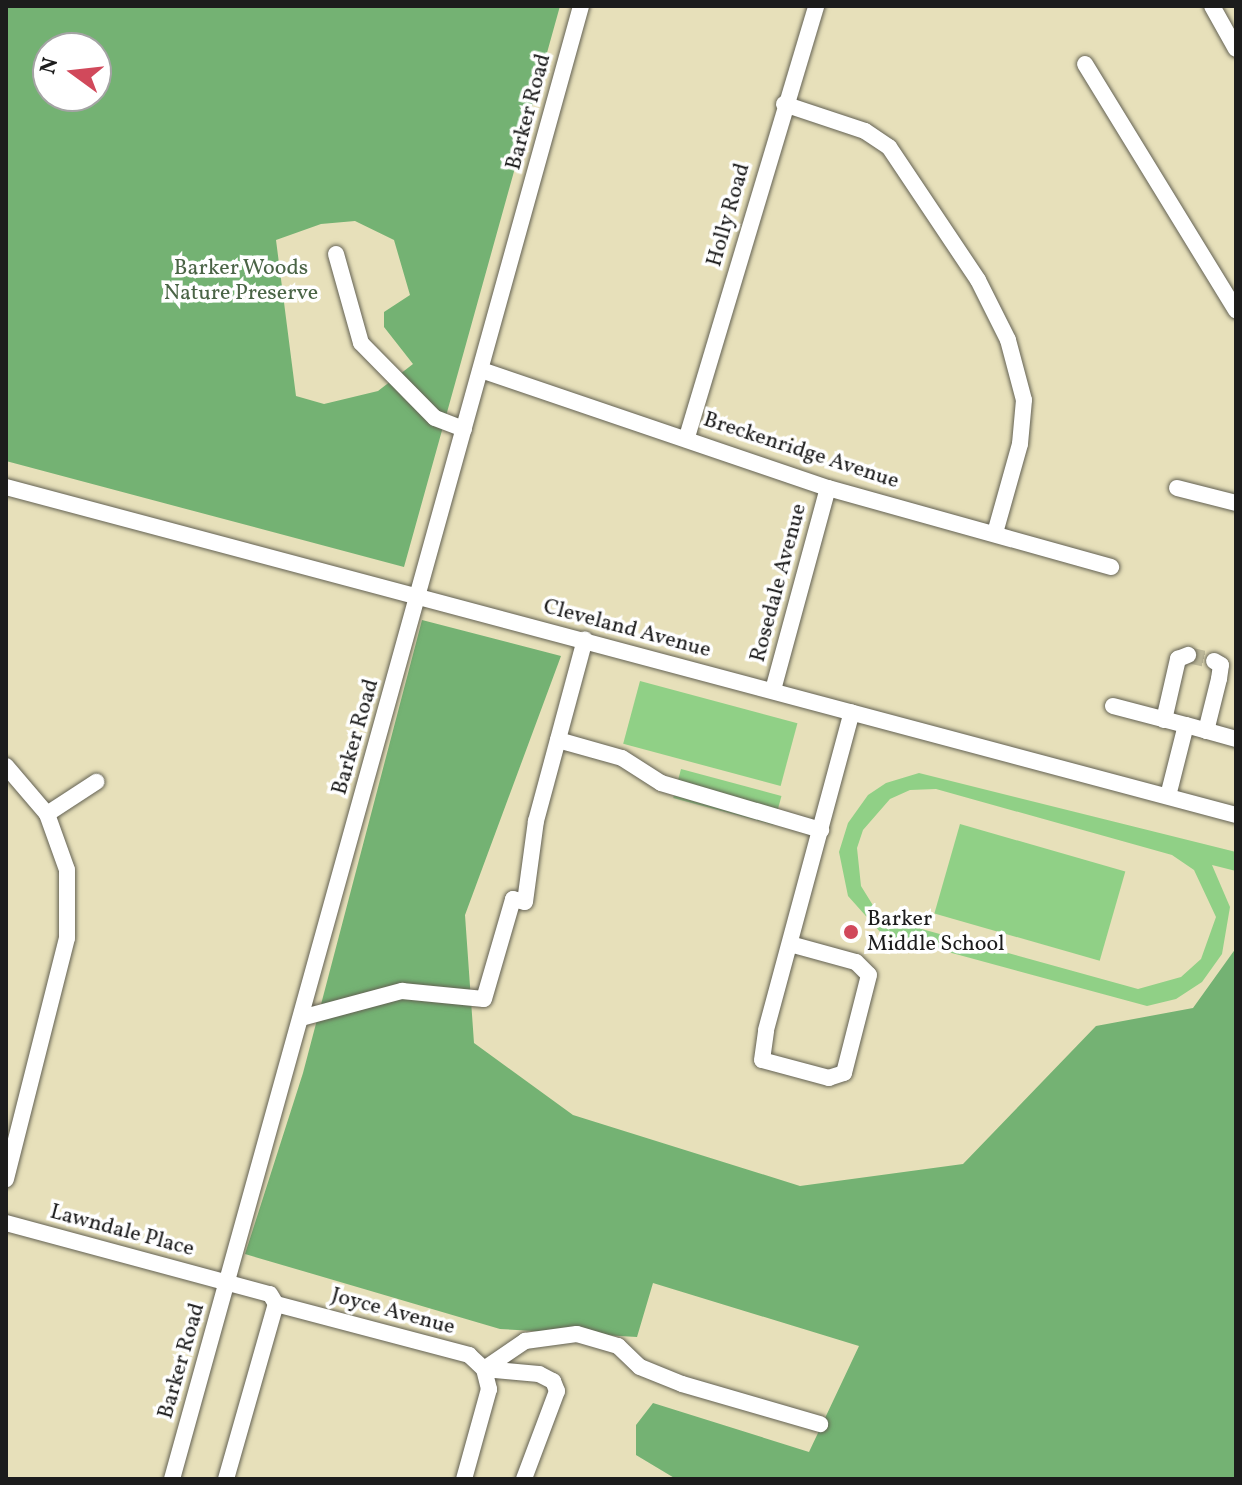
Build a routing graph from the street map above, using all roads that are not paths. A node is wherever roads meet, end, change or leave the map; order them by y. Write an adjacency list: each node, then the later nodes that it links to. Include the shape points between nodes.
1 (581, 6): 9 (street, Barker Road)
2 (816, 6): 6 (street, Holly Road)
3 (1212, 6): 4 (street)
4 (1236, 49)
5 (1085, 64): 8 (street)
6 (784, 104): 11 (street, Holly Road); 16 (street, via 865,131 889,147 978,280 1008,340 1024,400 1020,444)
7 (336, 254): 10 (street, via 361,343 435,418)
8 (1236, 310)
9 (481, 370): 10 (street, Barker Road); 11 (street, Breckenridge Avenue)
10 (464, 429): 18 (street, Barker Road)
11 (687, 437): 13 (street, Breckenridge Avenue)
12 (6, 487): 18 (street, Cleveland Avenue)
13 (828, 488): 16 (street, Breckenridge Avenue); 22 (street, Rosedale Avenue)
14 (1177, 488): 15 (street)
15 (1236, 503)
16 (995, 533): 17 (street, Breckenridge Avenue)
17 (1111, 567)
18 (418, 595): 19 (street, Cleveland Avenue); 37 (street, Barker Road)
19 (585, 640): 22 (street, Cleveland Avenue); 29 (street)
20 (1188, 655): 25 (street, via 1178,659)
21 (1214, 661): 27 (street, via 1221,665)
22 (773, 690): 24 (street, Cleveland Avenue)
23 (1113, 706): 25 (street)
24 (852, 712): 32 (street, Cleveland Avenue); 35 (street)
25 (1164, 720): 26 (street)
26 (1186, 725): 27 (street); 32 (street)
27 (1206, 731): 28 (street)
28 (1236, 739)
29 (558, 740): 35 (street, via 622,758 661,783); 37 (street, via 536,821 525,902 513,899 484,999 402,991)
30 (6, 766): 33 (street)
31 (96, 782): 33 (street)
32 (1168, 796): 34 (street, Cleveland Avenue)
33 (47, 814): 38 (street, via 67,870 67,938)
34 (1236, 815)
35 (821, 830): 36 (street)
36 (790, 944): 36 (street, via 762,1060 829,1078 844,1073 869,975 856,962)
37 (301, 1018): 40 (street, Barker Road)
38 (6, 1179)
39 (6, 1223): 40 (street, Lawndale Place)
40 (227, 1282): 41 (street, Joyce Avenue, via 270,1294); 44 (street, Barker Road)
41 (276, 1304): 42 (street, Joyce Avenue, via 469,1355); 45 (street)
42 (484, 1369): 43 (street, via 525,1341 577,1334 618,1346 640,1367 682,1384); 46 (street, via 489,1389); 47 (street, via 539,1374 553,1381 557,1391)
43 (820, 1424)
44 (172, 1479)
45 (226, 1479)
46 (464, 1479)
47 (524, 1479)

